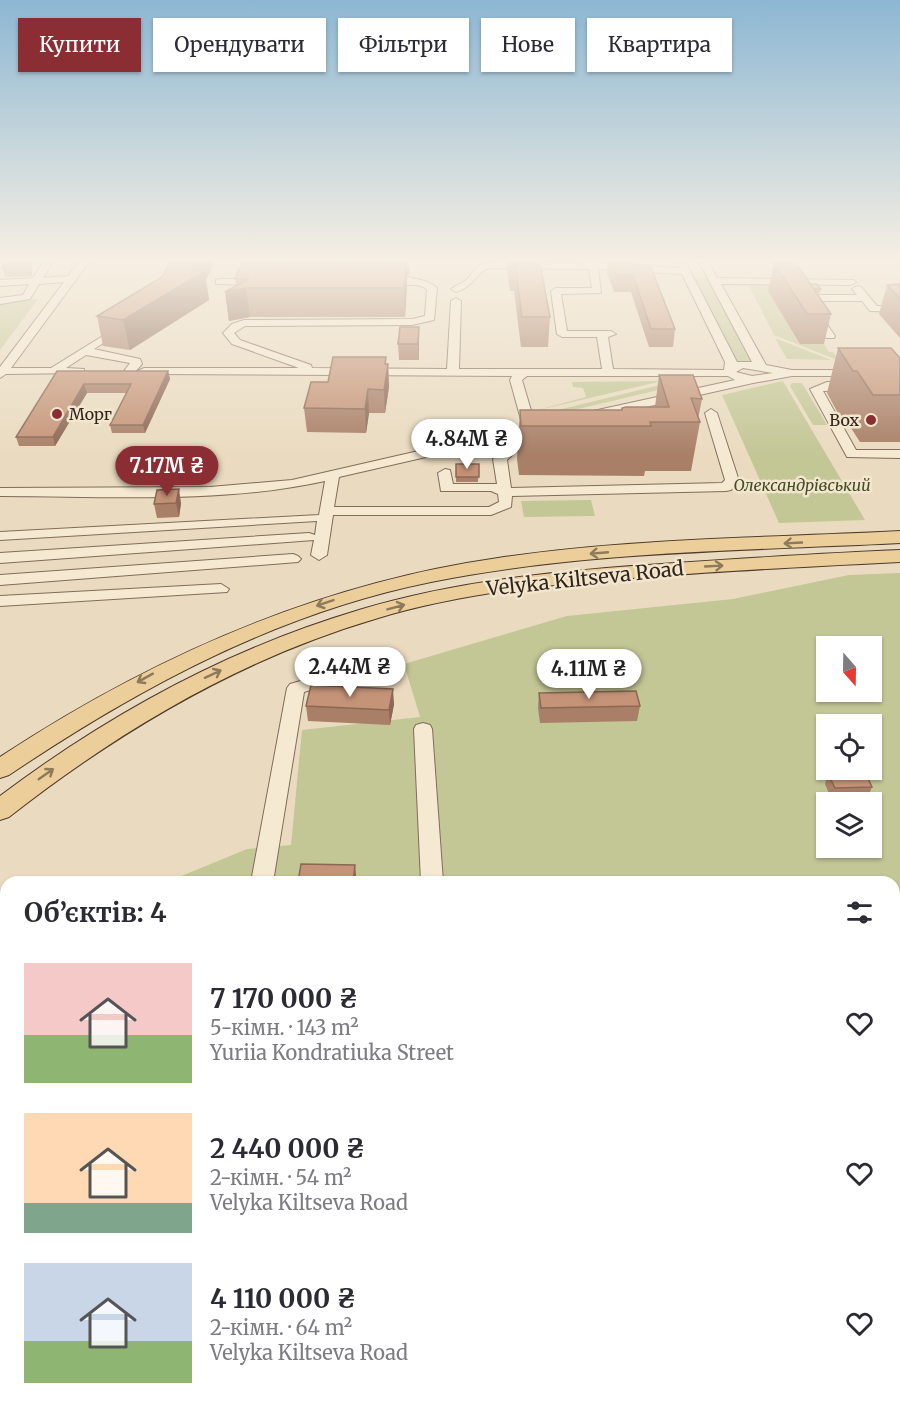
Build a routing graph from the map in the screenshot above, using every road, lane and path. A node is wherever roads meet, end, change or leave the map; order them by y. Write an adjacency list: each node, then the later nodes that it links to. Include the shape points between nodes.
1 (38, 324): 19 (street)
2 (127, 324): 10 (street)
3 (244, 324): 14 (street, via 228,333 236,342)
4 (455, 324): 15 (street)
5 (561, 324): 18 (street, via 562,334 606,334)
6 (712, 324): 13 (street, via 731,362)
7 (737, 324): 22 (street, via 757,362)
8 (822, 324): 9 (street)
9 (830, 336)
10 (85, 351): 11 (street); 14 (street, via 136,361 124,371)
11 (53, 371): 12 (street); 19 (street)
12 (97, 371)
13 (730, 371): 20 (street); 22 (street, via 741,378); 25 (street)
14 (320, 372): 15 (street)
15 (453, 372): 16 (street)
16 (503, 372): 17 (street); 31 (street)
17 (525, 372): 18 (street); 31 (street, via 516,380)
18 (608, 372): 20 (street)
19 (1, 373)
20 (676, 373): 26 (street, via 697,381)
21 (900, 373): 22 (street)
22 (759, 375): 25 (street)
23 (881, 386): 24 (street); 27 (street); 35 (street, via 821,386 816,392 852,454)
24 (900, 386)
25 (703, 389): 26 (street)
26 (689, 393): 29 (street)
27 (892, 400)
28 (711, 413): 39 (street, via 732,481 726,487)
29 (574, 419)
30 (552, 424): 31 (street)
31 (525, 430): 32 (street)
32 (490, 439): 34 (street); 37 (street)
33 (522, 453): 34 (street)
34 (506, 454): 39 (street, via 500,459)
35 (900, 454)
36 (445, 473): 39 (street, via 446,488 493,487)
37 (332, 477): 38 (street, via 210,491); 40 (street)
38 (0, 492)
39 (505, 492): 40 (street, via 506,504 490,511)
40 (320, 515): 41 (street); 44 (street)
41 (0, 536)
42 (309, 537): 46 (street)
43 (900, 537): 53 (main road, Velyka Kiltseva Road, one-way to 53, via 545,558 394,583 300,612 159,670)
44 (319, 555)
45 (900, 556): 54 (main road, Velyka Kiltseva Road, one-way to 45, via 41,778 153,705 255,654 365,615 425,599 532,580)
46 (0, 558)
47 (293, 559): 48 (street)
48 (0, 580)
49 (221, 589): 50 (street)
50 (0, 601)
51 (372, 666): 55 (street, via 296,688)
52 (423, 729): 56 (street)
53 (0, 769)
54 (0, 810)
55 (263, 876)
56 (432, 876)

